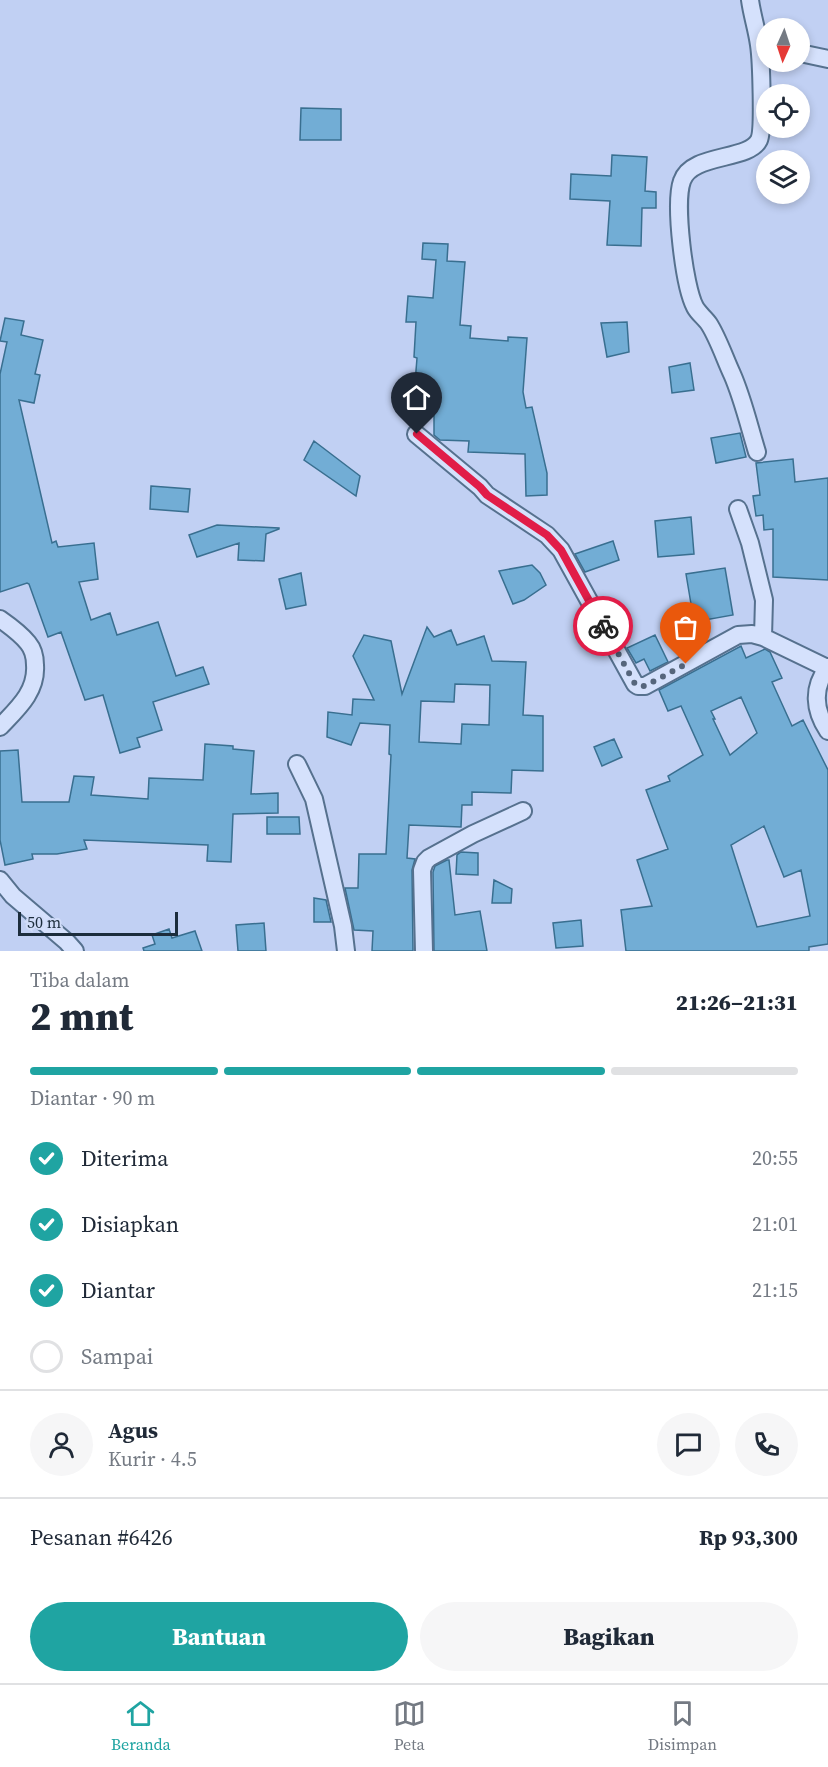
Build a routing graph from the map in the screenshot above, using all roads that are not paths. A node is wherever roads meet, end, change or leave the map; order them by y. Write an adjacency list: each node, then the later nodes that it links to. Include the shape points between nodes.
1 (750, 0): 2 (street)
2 (756, 21)
3 (810, 55): 4 (street)
4 (828, 59)
5 (762, 72): 7 (street, via 759,140 753,147 692,168 681,183 679,208 687,279 695,307 709,324 732,375)
6 (417, 434): 10 (street, via 487,495 554,542 638,686 645,686 738,634)
7 (757, 452)
8 (738, 509): 10 (street, via 764,600)
9 (0, 619): 12 (street, via 30,645 36,669 34,684 24,701)
10 (763, 637): 11 (street)
11 (828, 668): 13 (street, via 817,687 818,709)
12 (0, 727)
13 (828, 731)
14 (297, 764): 18 (street, via 314,799)
15 (524, 811): 19 (street, via 425,862)
16 (0, 880): 17 (street)
17 (75, 951)
18 (346, 951)
19 (424, 951)

